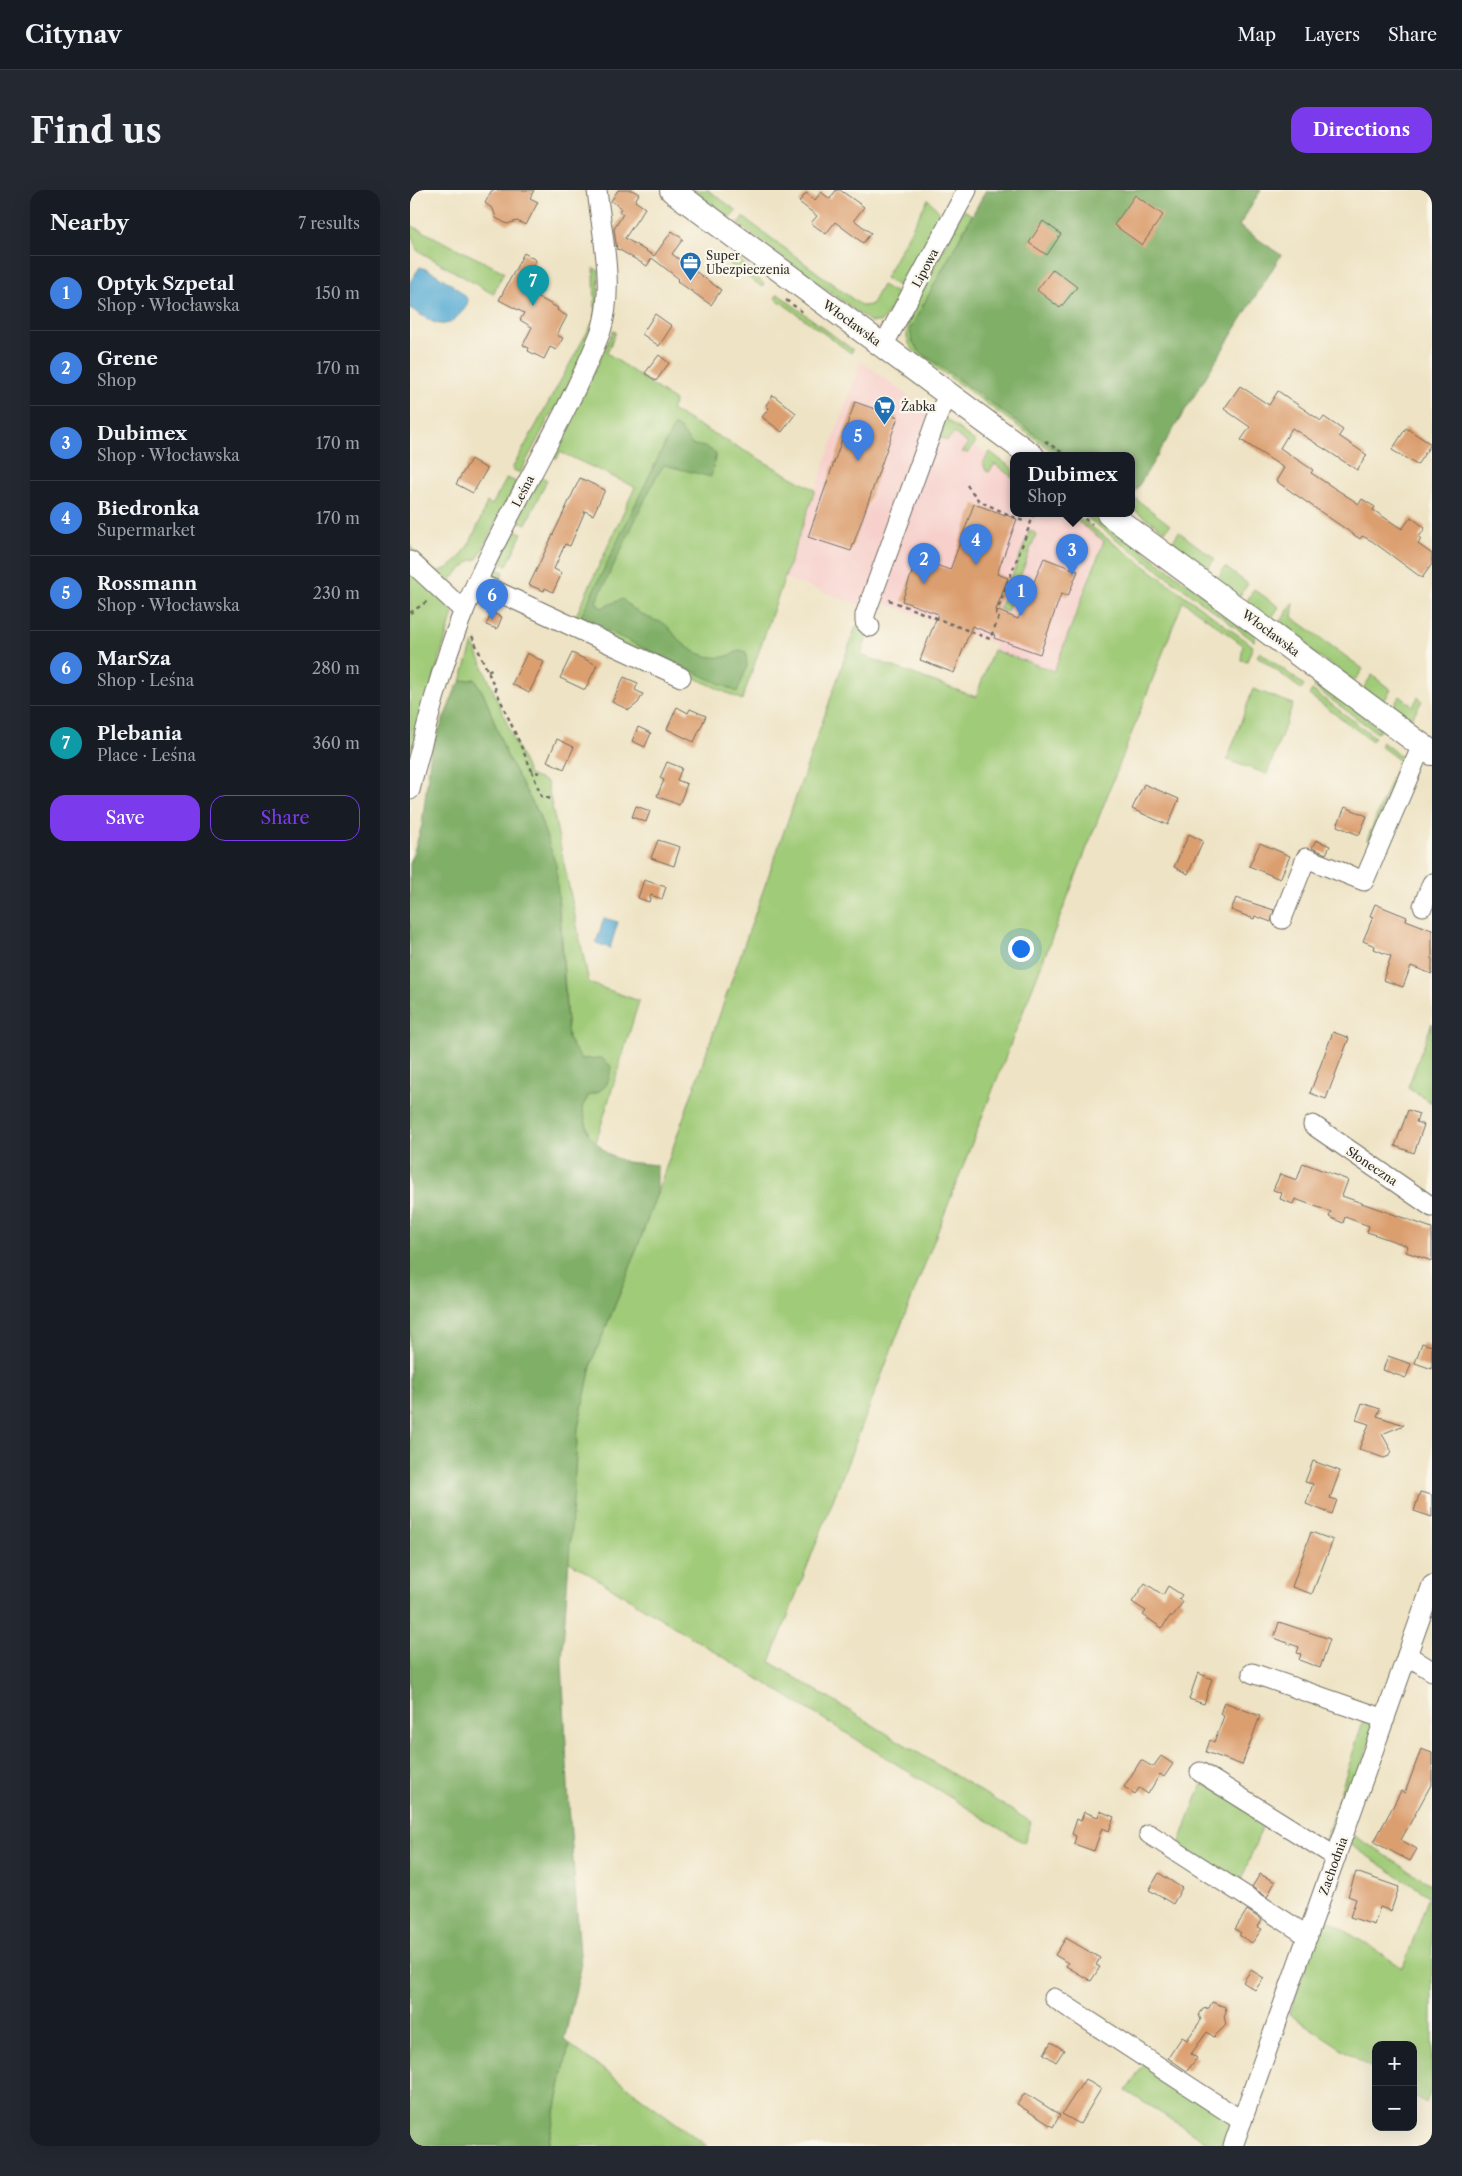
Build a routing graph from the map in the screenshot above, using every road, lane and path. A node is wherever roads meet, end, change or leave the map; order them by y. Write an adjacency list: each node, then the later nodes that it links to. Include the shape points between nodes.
1 (597, 190): 14 (street, Leśna, via 608,291 601,331)
2 (672, 190): 4 (main road, Włocławska)
3 (968, 190): 4 (street, Lipowa)
4 (883, 346): 5 (main road, Włocławska)
5 (950, 395): 6 (main road, Włocławska); 19 (street, via 939,412 865,616)
6 (1027, 452)
7 (967, 485): 8 (path, via 979,501)
8 (1010, 515)
9 (1014, 517): 12 (path)
10 (1033, 517): 16 (path, via 996,614 999,617 990,639 886,599)
11 (1113, 517): 25 (main road, Włocławska)
12 (1025, 522)
13 (410, 561): 15 (street)
14 (477, 582): 17 (street, Leśna); 22 (street)
15 (442, 591): 17 (street); 18 (path)
16 (886, 596)
17 (464, 612): 21 (path); 28 (street, Leśna, via 441,678)
18 (410, 613)
19 (870, 627)
20 (495, 668): 21 (path)
21 (488, 671): 24 (path)
22 (681, 677)
23 (526, 741): 24 (path)
24 (520, 744): 26 (path)
25 (1427, 749): 32 (street, via 1364,881 1306,858)
26 (532, 771): 27 (path); 29 (path, via 541,796)
27 (539, 773)
28 (410, 790)
29 (550, 799)
30 (1432, 883): 31 (street)
31 (1423, 906)
32 (1282, 919)
33 (1313, 1126): 34 (street, Słoneczna)
34 (1432, 1206)
35 (1432, 1585): 36 (street, Zachodnia)
36 (1407, 1655): 37 (street); 39 (street, Zachodnia)
37 (1432, 1671)
38 (1252, 1673): 39 (street)
39 (1385, 1719): 42 (street, Zachodnia)
40 (1200, 1772): 42 (street)
41 (1149, 1834): 43 (street)
42 (1336, 1857): 43 (street, Zachodnia)
43 (1308, 1936): 45 (street, Zachodnia)
44 (1054, 1998): 45 (street)
45 (1242, 2121): 46 (street, Zachodnia)
46 (1233, 2146)

